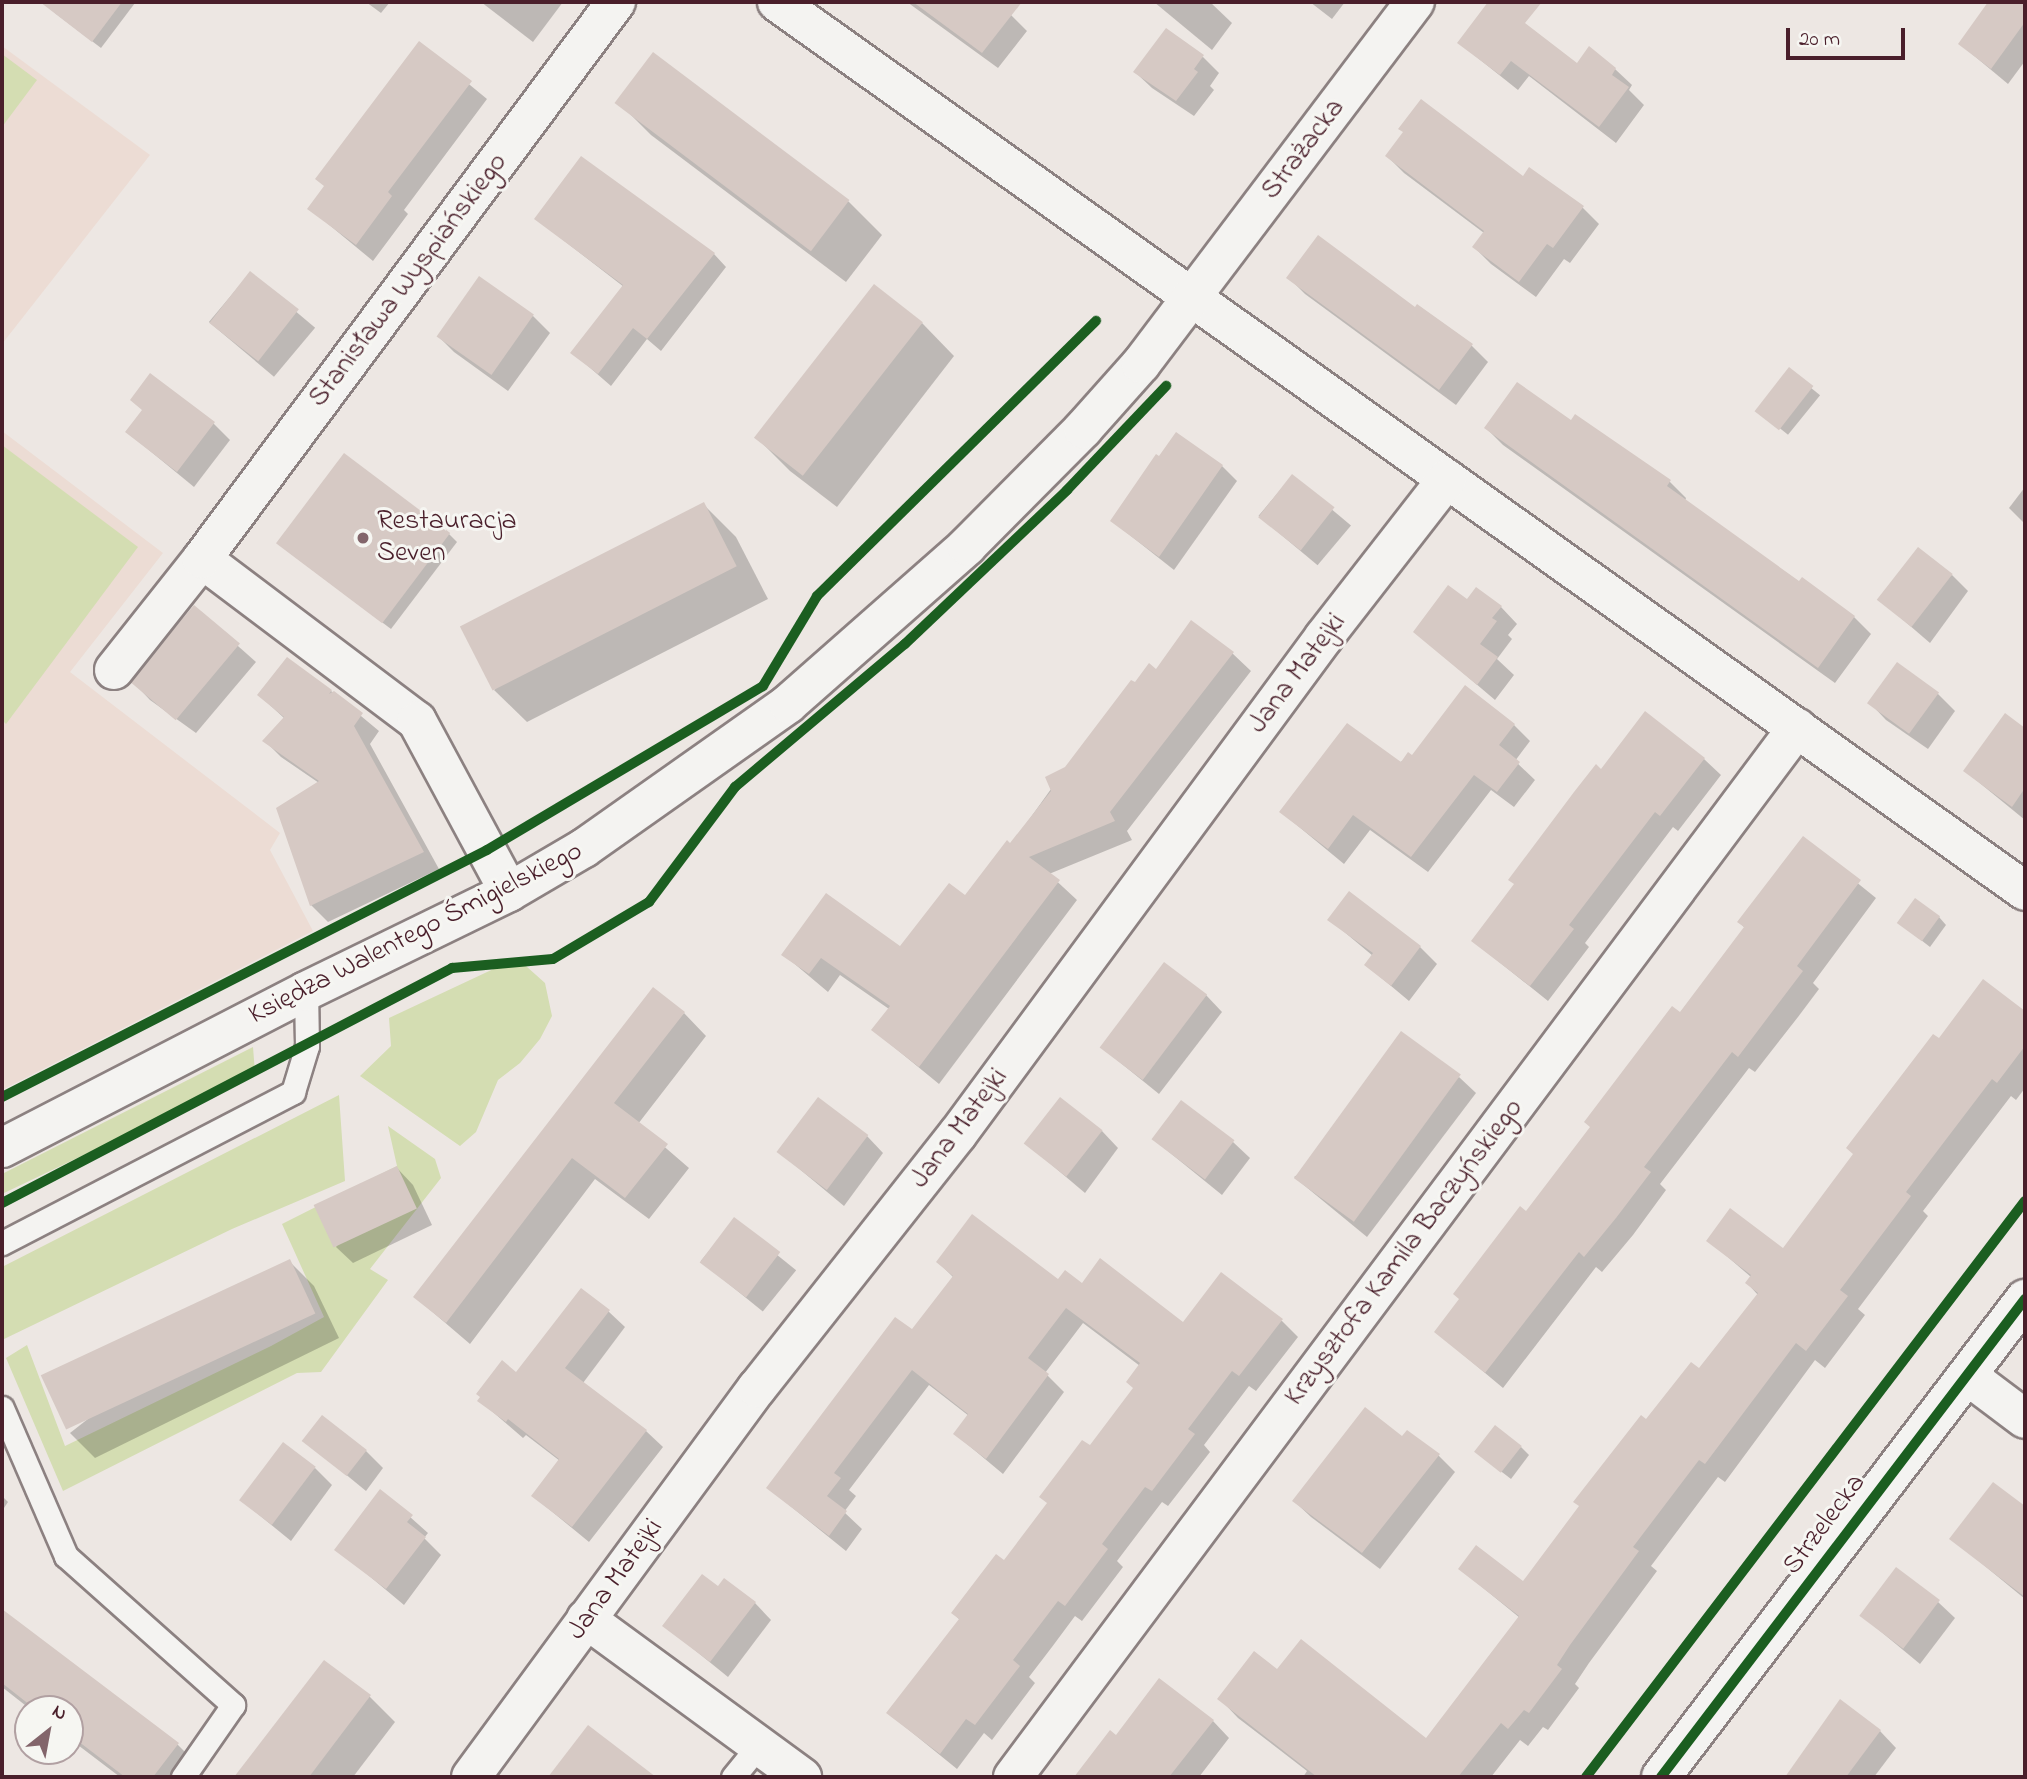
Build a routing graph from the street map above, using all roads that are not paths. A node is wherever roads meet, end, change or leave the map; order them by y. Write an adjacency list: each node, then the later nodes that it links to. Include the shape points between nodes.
1 (616, 2): 6 (street, Stanisława Wyspiańskiego)
2 (777, 2): 4 (street)
3 (1415, 2): 4 (street, Strażacka)
4 (1193, 299): 5 (street); 10 (street, Księdza Walentego Śmigielskiego, via 1083,429 883,623 788,704 584,848)
5 (1447, 479): 8 (street); 18 (street, Jana Matejki, via 957,1135 757,1388)
6 (202, 559): 7 (street, Stanisława Wyspiańskiego); 10 (street, via 417,721)
7 (114, 670)
8 (1797, 728): 9 (street); 24 (street, Krzysztofa Kamila Baczyńskiego)
9 (2025, 891)
10 (509, 892): 11 (street, Księdza Walentego Śmigielskiego)
11 (306, 991): 12 (street, Księdza Walentego Śmigielskiego); 13 (lane, via 307,1046 293,1092)
12 (2, 1148)
13 (2, 1242)
14 (2025, 1299): 15 (street, Strzelecka)
15 (1968, 1376): 17 (street); 25 (street, Strzelecka)
16 (2, 1408): 20 (lane, via 66,1556 233,1705)
17 (2025, 1419)
18 (586, 1619): 19 (street); 21 (street, Jana Matejki)
19 (759, 1745): 22 (lane); 23 (street)
20 (183, 1777)
21 (471, 1777)
22 (733, 1777)
23 (803, 1777)
24 (1013, 1777)
25 (1661, 1777)

